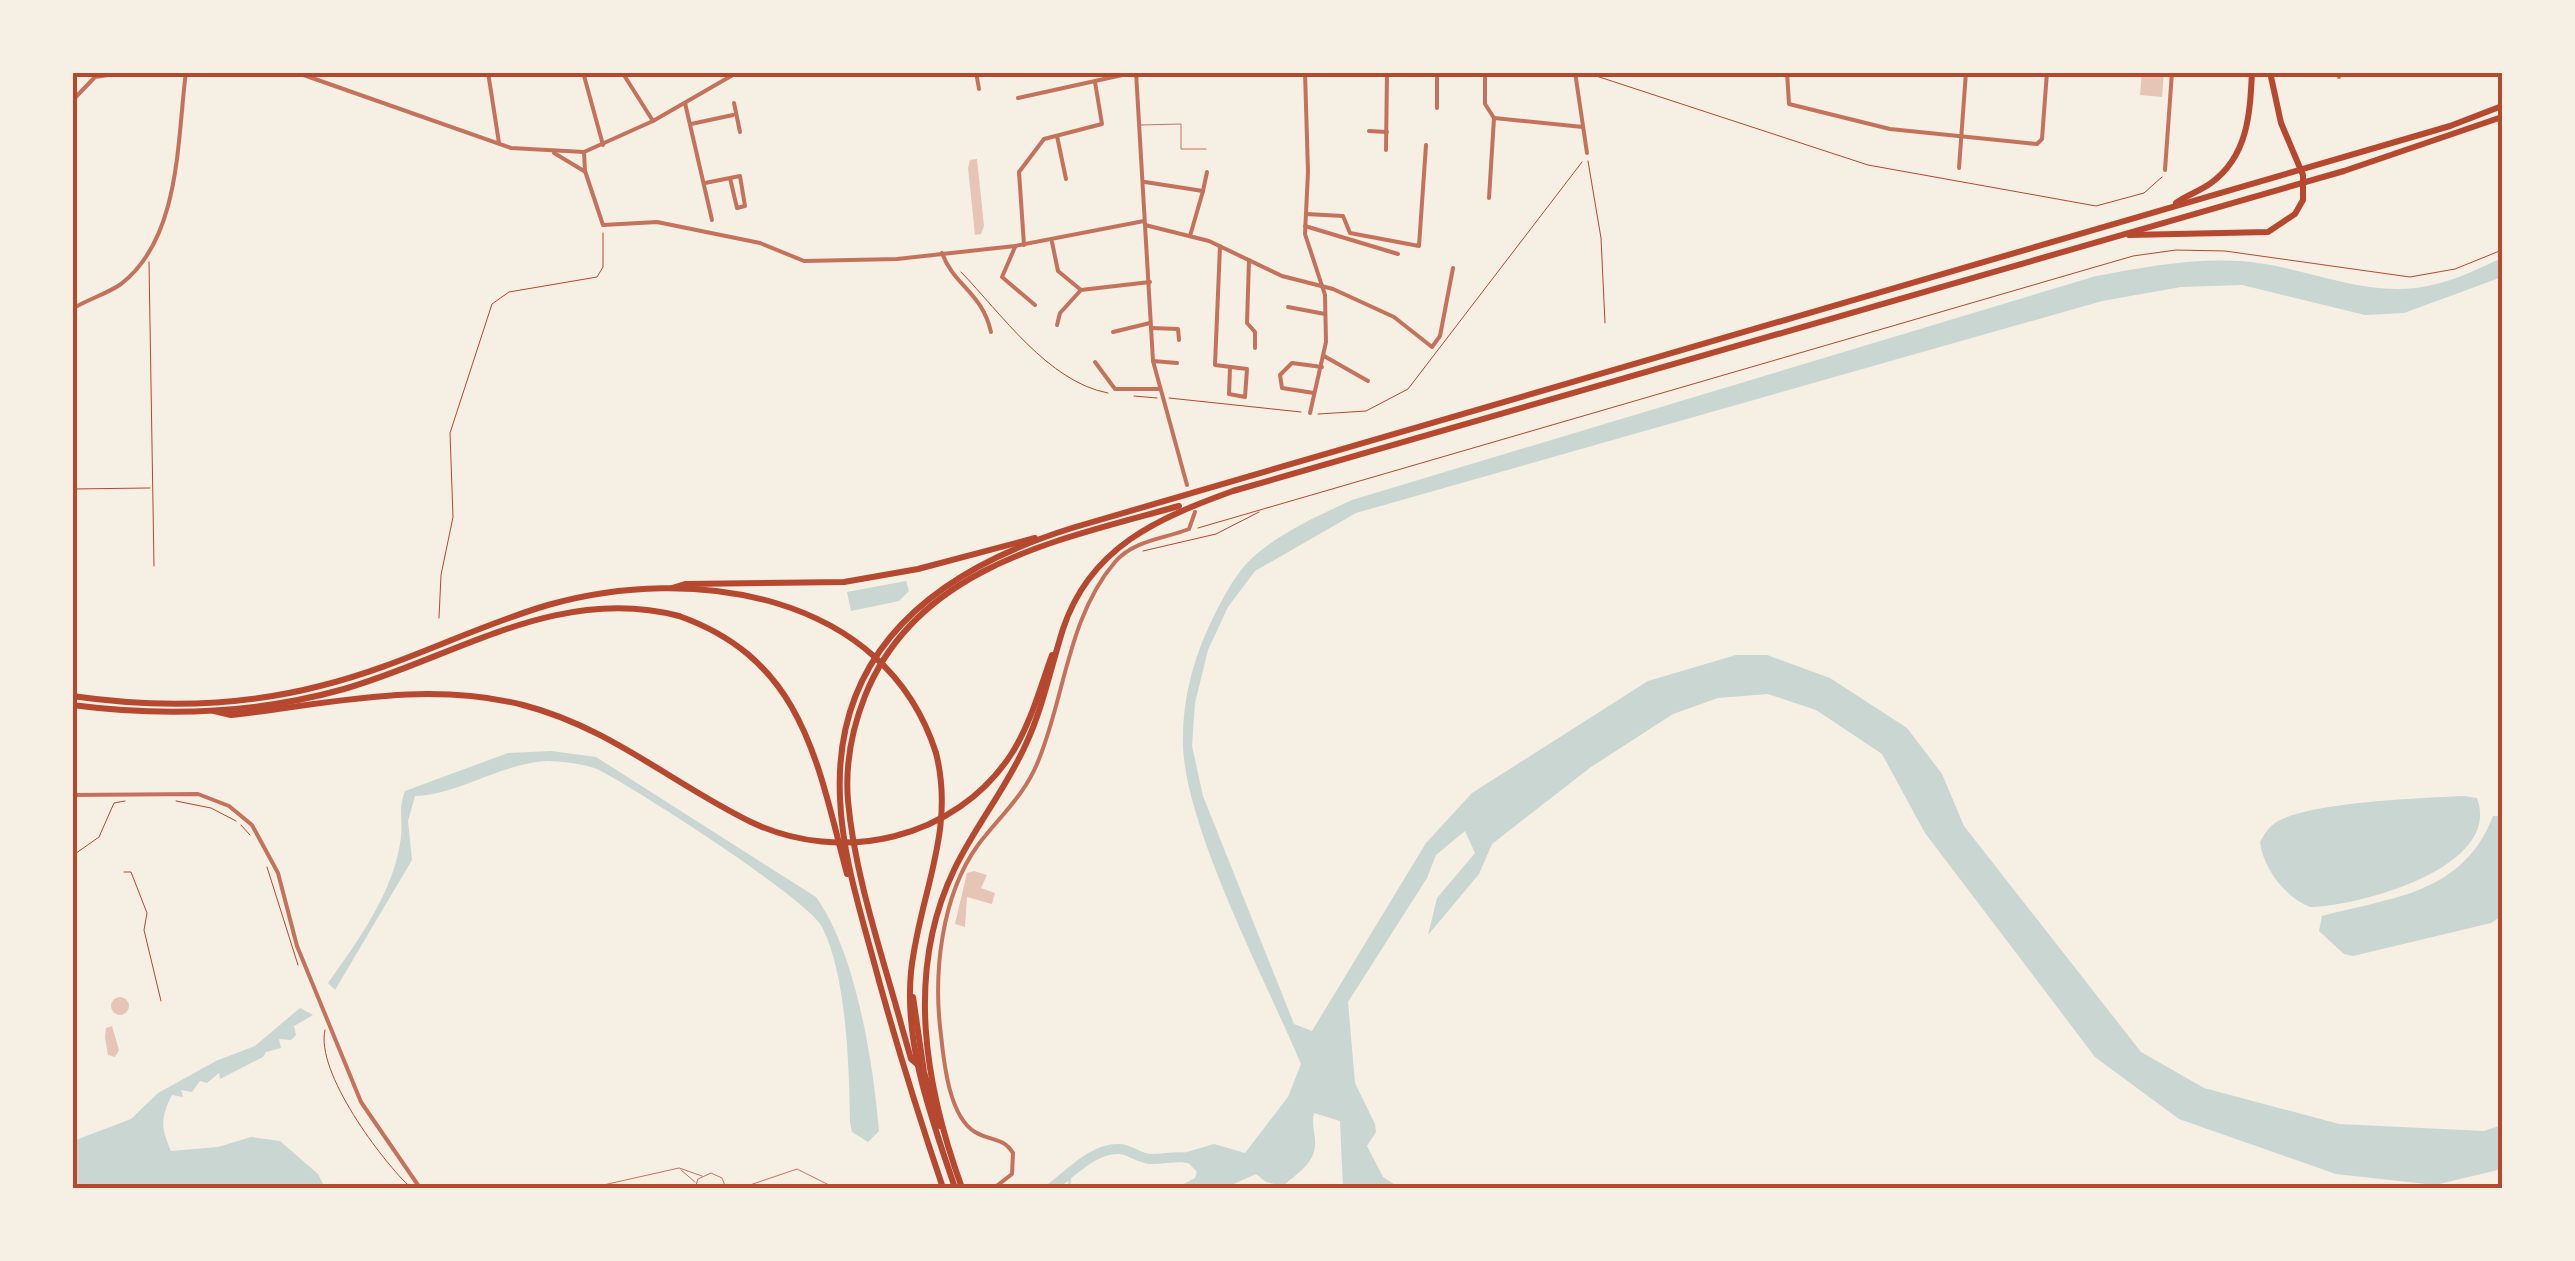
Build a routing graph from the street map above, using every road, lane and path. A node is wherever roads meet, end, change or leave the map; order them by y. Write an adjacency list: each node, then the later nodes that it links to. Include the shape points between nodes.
1 (128, 72): 22 (street)
2 (186, 72): 73 (street, via 176,177)
3 (294, 72): 43 (street)
4 (488, 72): 43 (street)
5 (583, 72): 44 (street)
6 (622, 72): 34 (street)
7 (738, 72): 27 (street)
8 (976, 72): 24 (street)
9 (1136, 72): 23 (street); 36 (street)
10 (1305, 72): 62 (street)
11 (1387, 72): 40 (street)
12 (1437, 72): 30 (street)
13 (1485, 72): 32 (street, via 1484,104)
14 (1576, 72): 37 (street)
15 (1584, 72): 52 (path, via 1868,165 2096,206 2144,193)
16 (1787, 72): 42 (street, via 1789,104)
17 (1966, 72): 42 (street)
18 (2046, 72): 42 (street, via 2040,142)
19 (2172, 72): 52 (street)
20 (2252, 72): 61 (highway, via 2248,124 2235,158 2212,183)
21 (2270, 72): 67 (highway, via 2305,187 2287,222 2252,234)
22 (95, 75): 26 (street)
23 (1095, 82): 25 (street); 41 (street, via 1102,124)
24 (979, 89)
25 (1018, 98)
26 (72, 102)
27 (685, 103): 34 (street); 35 (street)
28 (734, 103): 31 (street)
29 (2502, 106): 61 (highway)
30 (1436, 108)
31 (734, 115): 35 (street); 39 (street)
32 (1494, 118): 37 (street); 60 (street)
33 (2502, 118): 67 (highway)
34 (652, 121): 44 (street)
35 (691, 124): 58 (street)
36 (1141, 125): 46 (lane, via 1181,124 1181,149); 57 (street)
37 (1583, 127): 50 (street)
38 (1369, 131): 40 (street)
39 (740, 132)
40 (1387, 132): 47 (street)
41 (1056, 136): 56 (street); 70 (street, via 1041,141 1020,172)
42 (1961, 139): 51 (street)
43 (499, 143): 48 (street)
44 (603, 144): 49 (street)
45 (1426, 144): 62 (street, via 1418,246 1350,232 1343,216)
46 (1206, 149)
47 (1386, 150)
48 (549, 152): 49 (street); 53 (street)
49 (584, 152): 53 (street)
50 (1587, 154): 87 (path, via 1601,238); 106 (path, via 1408,389 1366,411)
51 (1959, 168)
52 (2166, 170)
53 (584, 172): 65 (street)
54 (1208, 172): 59 (street)
55 (730, 178): 55 (street, via 740,176 746,206 736,208); 58 (street)
56 (1066, 179)
57 (1143, 182): 59 (street); 64 (street)
58 (705, 183): 63 (street)
59 (1202, 191): 68 (street)
60 (1489, 198)
61 (2170, 207): 113 (highway)
62 (1306, 214): 66 (street)
63 (712, 220)
64 (1144, 223): 68 (street); 69 (street); 80 (street)
65 (603, 225): 75 (street, via 662,223 760,243 801,262); 116 (path, via 604,262 597,277 504,293 492,304 450,433 453,517)
66 (1304, 226): 76 (street); 81 (street)
67 (2122, 235): 110 (highway)
68 (1190, 236): 72 (street)
69 (1052, 242): 70 (street); 82 (street, via 1058,271)
70 (1024, 245): 71 (street)
71 (1015, 246): 75 (street); 83 (street, via 1002,277)
72 (1220, 246): 77 (street); 99 (street, via 1215,365)
73 (148, 249): 85 (street, via 119,285); 108 (path)
74 (2502, 250): 111 (path, via 2410,278 2225,251 2133,256)
75 (942, 253): 90 (street, via 986,308)
76 (1398, 254)
77 (1249, 260): 81 (street); 93 (street, via 1247,323 1255,332)
78 (955, 266): 103 (path, via 1048,361 1083,385)
79 (1453, 268): 81 (street, via 1440,336 1429,346 1394,317)
80 (1150, 282): 82 (street); 89 (street)
81 (1321, 286): 86 (street)
82 (1081, 290): 88 (street)
83 (1035, 305)
84 (1288, 306): 86 (street)
85 (72, 309)
86 (1325, 314): 94 (street)
87 (1605, 323)
88 (1057, 325)
89 (1151, 326): 91 (street); 92 (street, via 1178,329); 95 (street)
90 (990, 332)
91 (1113, 332)
92 (1179, 340)
93 (1254, 348)
94 (1324, 356): 98 (street); 100 (street)
95 (1153, 361): 97 (street); 101 (street)
96 (1095, 362): 101 (street, via 1115,389)
97 (1177, 363)
98 (1322, 366): 102 (street); 102 (street, via 1292,363 1280,375 1282,388)
99 (1230, 368): 99 (street, via 1247,370 1244,397 1229,394)
100 (1368, 382)
101 (1159, 389): 105 (street)
102 (1314, 393): 106 (street)
103 (1115, 394)
104 (1130, 396): 105 (path)
105 (1162, 399): 106 (path); 107 (street)
106 (1310, 413)
107 (1187, 485)
108 (154, 488): 109 (path); 114 (path)
109 (72, 490)
110 (1233, 491): 120 (highway, via 1128,537 1090,577 1062,631); 133 (highway, via 1074,535 991,566 916,618 870,683 850,747 850,821 899,1018)
111 (1262, 510): 111 (path, via 1202,524 1137,550 1216,534)
112 (1195, 512): 148 (street, via 1189,528 1138,545 1111,566 1078,632 1035,771 973,852 956,895 938,969 943,1052 960,1116 1013,1153 1009,1179)
113 (1041, 538): 115 (highway, via 844,582); 128 (highway, via 988,558 938,589 872,664 850,715 841,761 840,801)
114 (154, 566)
115 (672, 588): 117 (highway, via 549,605 374,670 286,694 178,704); 130 (highway, via 779,604 834,625 871,651 915,703 936,753 943,824)
116 (439, 618)
117 (72, 696)
118 (72, 704): 119 (highway)
119 (214, 711): 120 (highway, via 412,693 519,704 593,729 754,823 832,843 896,836 954,810 1000,768); 128 (highway, via 347,688 558,614 626,607 679,616 743,650 791,700 815,752)
120 (1036, 712): 136 (highway, via 1016,765 949,880 928,958 924,1032)
121 (72, 796): 140 (street, via 198,794 234,809 266,847 297,946 361,1102)
122 (169, 800): 124 (path, via 226,814)
123 (128, 801): 125 (path, via 114,804 99,837)
124 (250, 836)
125 (72, 856)
126 (262, 857): 129 (path, via 289,950)
127 (124, 872): 131 (path, via 136,880 147,913 144,930)
128 (854, 888): 146 (highway)
129 (302, 971)
130 (910, 990): 133 (highway); 136 (highway, via 924,1072)
131 (160, 1001)
132 (325, 1023): 139 (path, via 322,1042 346,1100 369,1143)
133 (918, 1065): 147 (highway)
134 (678, 1168): 135 (lane); 138 (lane); 141 (lane)
135 (702, 1176): 137 (lane, via 716,1174); 138 (lane)
136 (959, 1179): 147 (highway)
137 (725, 1182): 142 (lane); 143 (lane)
138 (696, 1186)
139 (411, 1188)
140 (420, 1188)
141 (590, 1188)
142 (726, 1188)
143 (733, 1188)
144 (741, 1188): 145 (lane, via 791,1169)
145 (835, 1188)
146 (942, 1188)
147 (958, 1188)
148 (994, 1188)

